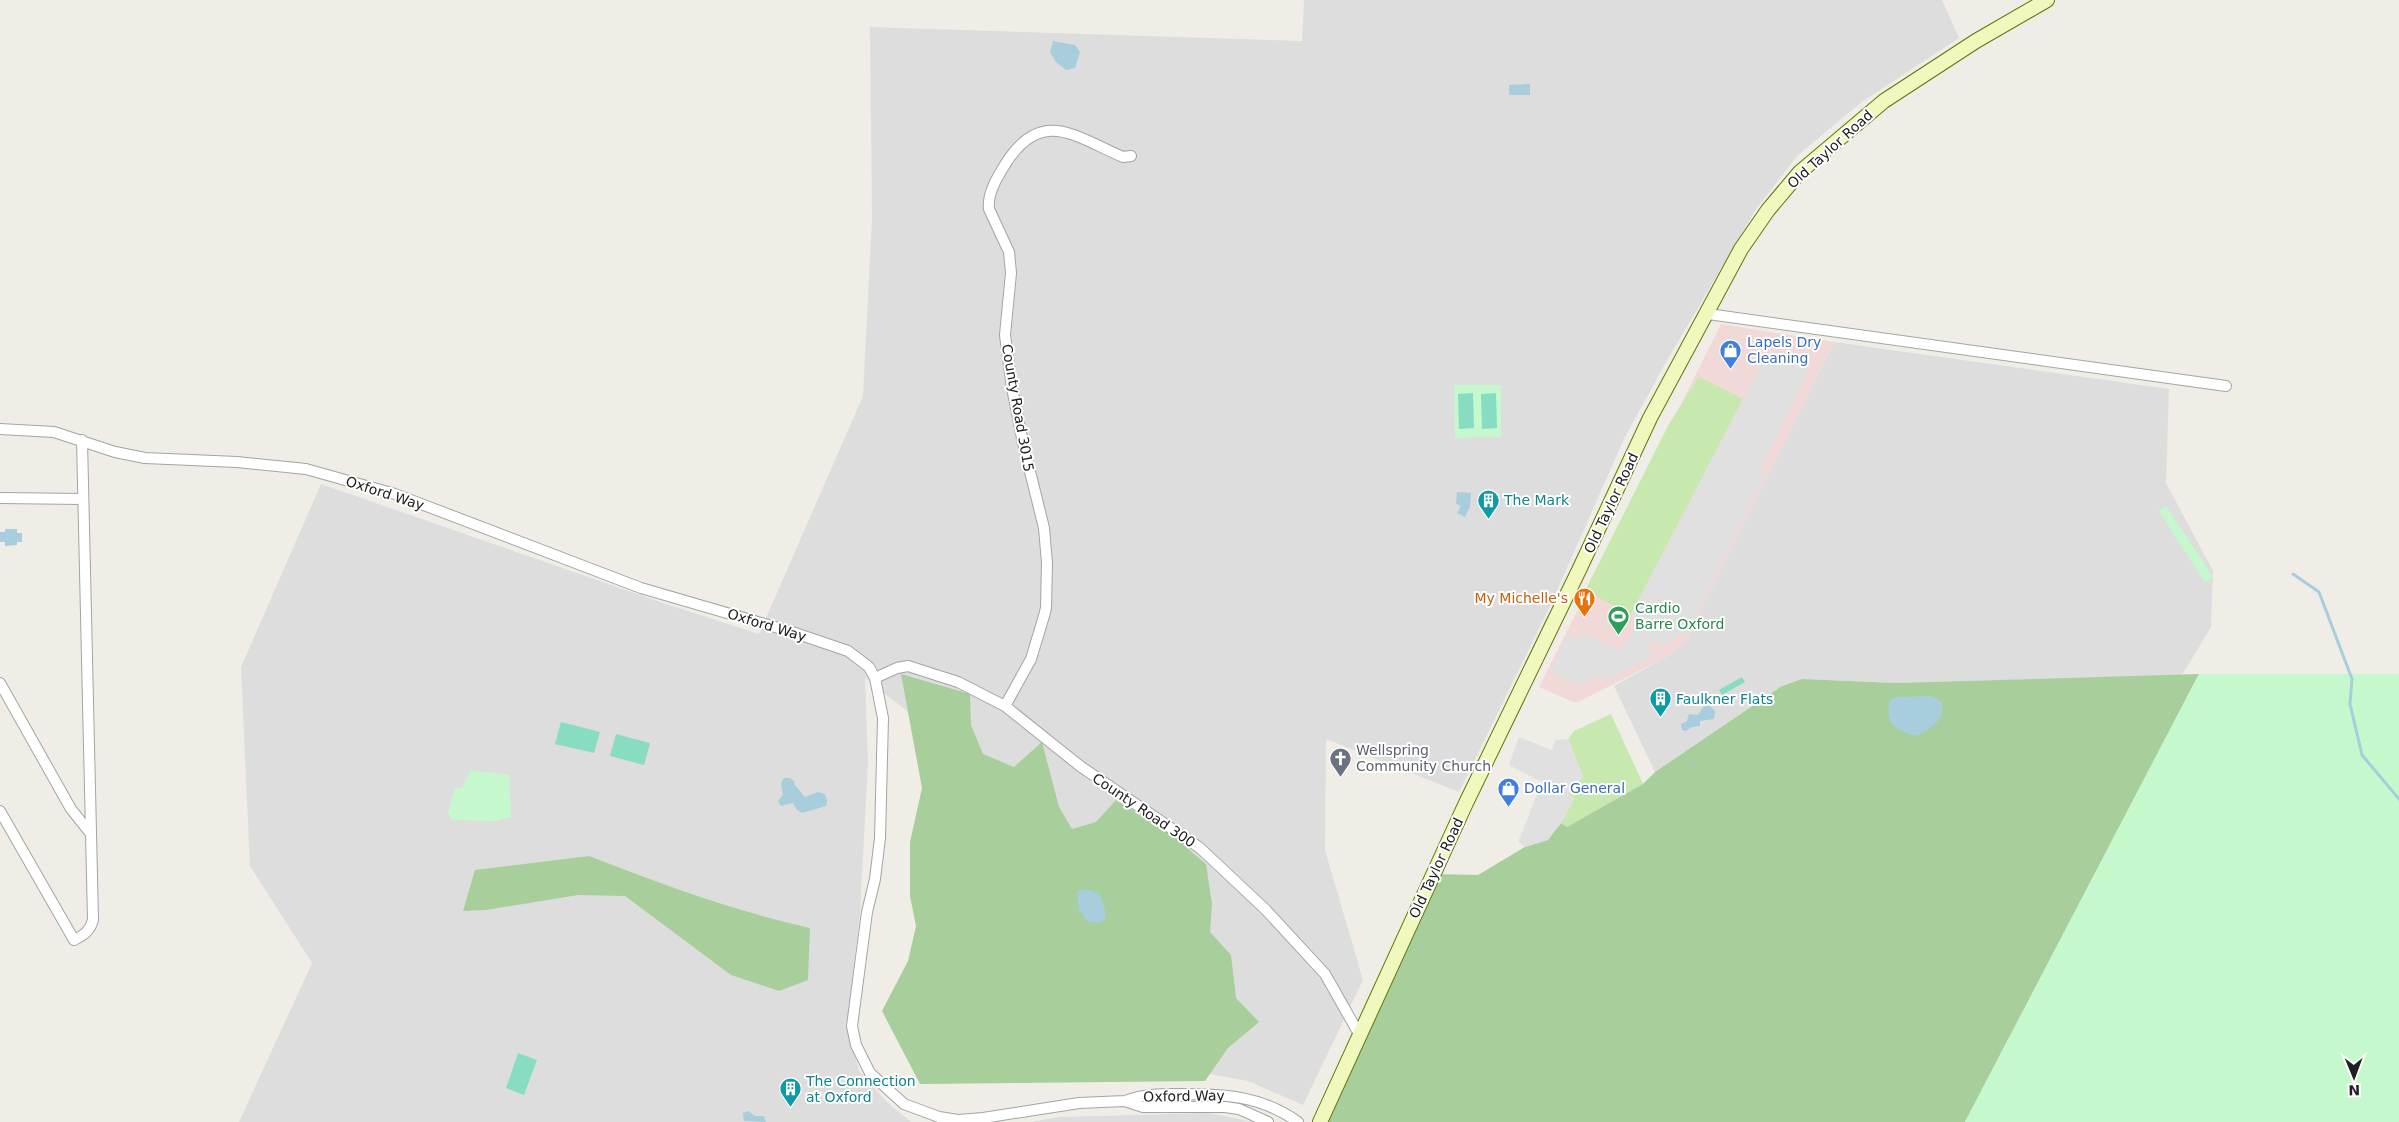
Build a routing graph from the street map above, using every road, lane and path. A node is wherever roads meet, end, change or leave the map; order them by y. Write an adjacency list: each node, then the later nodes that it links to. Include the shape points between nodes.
1 (2047, 0): 3 (street, Old Taylor Road, via 1888,97 1800,172 1768,210 1741,250)
2 (1131, 156): 11 (street, County Road 3015, via 1123,156 1068,133 1040,131 1013,151 988,202 1009,252 1011,273 1005,335 1008,362 1023,443 1044,528 1047,564 1046,608 1031,659)
3 (1708, 314): 4 (street); 14 (street, Old Taylor Road, via 1650,418)
4 (2226, 386)
5 (0, 430): 6 (street, Oxford Way, via 54,432)
6 (82, 440): 8 (street); 9 (street, Oxford Way, via 145,458 237,462 306,470 395,494 642,588 848,652 865,663)
7 (0, 498): 8 (street)
8 (83, 499): 13 (street)
9 (875, 678): 11 (street, County Road 300, via 908,666 958,682); 15 (street, Oxford Way, via 883,718 880,838 852,1026 856,1045 870,1073 904,1104 939,1117 958,1120 1079,1103)
10 (0, 683): 13 (street, via 71,809)
11 (1006, 706): 14 (street, County Road 300, via 1080,766 1149,811 1207,855 1266,910 1325,974)
12 (0, 811): 13 (street, via 74,940 86,933 93,920)
13 (91, 834)
14 (1359, 1034): 18 (street, Old Taylor Road, via 1348,1066)
15 (1126, 1102): 16 (street, Oxford Way, via 1143,1107 1225,1107 1239,1109); 17 (street, Oxford Way, via 1141,1095 1235,1095 1259,1102)
16 (1268, 1122)
17 (1298, 1122)
18 (1320, 1122)

